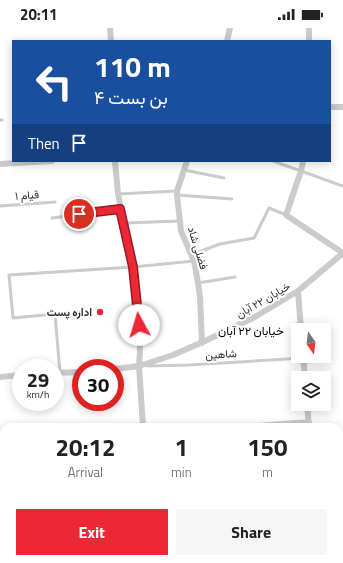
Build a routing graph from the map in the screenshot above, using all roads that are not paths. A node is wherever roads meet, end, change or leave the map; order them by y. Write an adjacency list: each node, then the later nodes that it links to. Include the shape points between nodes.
1 (110, 28): 5 (street)
2 (230, 28): 3 (street); 6 (street)
3 (236, 28)
4 (309, 28): 7 (street)
5 (111, 40)
6 (227, 40)
7 (309, 40)
8 (331, 106): 9 (street)
9 (343, 107)
10 (35, 162): 15 (street)
11 (116, 162): 21 (street)
12 (187, 162): 16 (street, فضلی شاد)
13 (276, 162): 17 (lane)
14 (304, 162): 17 (street)
15 (0, 164)
16 (184, 170): 18 (lane); 20 (street, فضلی شاد)
17 (301, 171): 19 (lane); 26 (street)
18 (224, 178)
19 (343, 186)
20 (177, 193): 21 (lane); 22 (lane); 28 (street, فضلی شاد)
21 (118, 194): 25 (street)
22 (232, 199)
23 (55, 202): 24 (lane, قیام ۱)
24 (0, 206)
25 (120, 209): 27 (lane); 29 (street)
26 (286, 215): 30 (street); 31 (lane, via 269,208 254,238 220,244)
27 (52, 218)
28 (180, 220): 29 (lane); 31 (street, فضلی شاد, via 181,231)
29 (123, 223): 32 (street)
30 (343, 253): 35 (street, خیابان ۲۲ آبان)
31 (193, 258): 32 (lane); 34 (street, فضلی شاد)
32 (133, 267): 39 (lane, via 9,275 12,318 55,314); 40 (street, via 140,345)
33 (235, 277): 34 (lane)
34 (198, 283): 37 (street, فضلی شاد)
35 (298, 291): 36 (street); 37 (street, خیابان ۲۲ آبان, via 253,318)
36 (300, 323)
37 (202, 343): 40 (street, خیابان ۲۲ آبان)
38 (291, 358): 40 (lane, شاهین)
39 (57, 359)
40 (139, 366): 41 (street, خیابان ۲۲ آبان); 45 (street)
41 (124, 368)
42 (12, 376): 43 (street)
43 (0, 377)
44 (308, 411): 46 (street)
45 (143, 423)
46 (309, 423)

